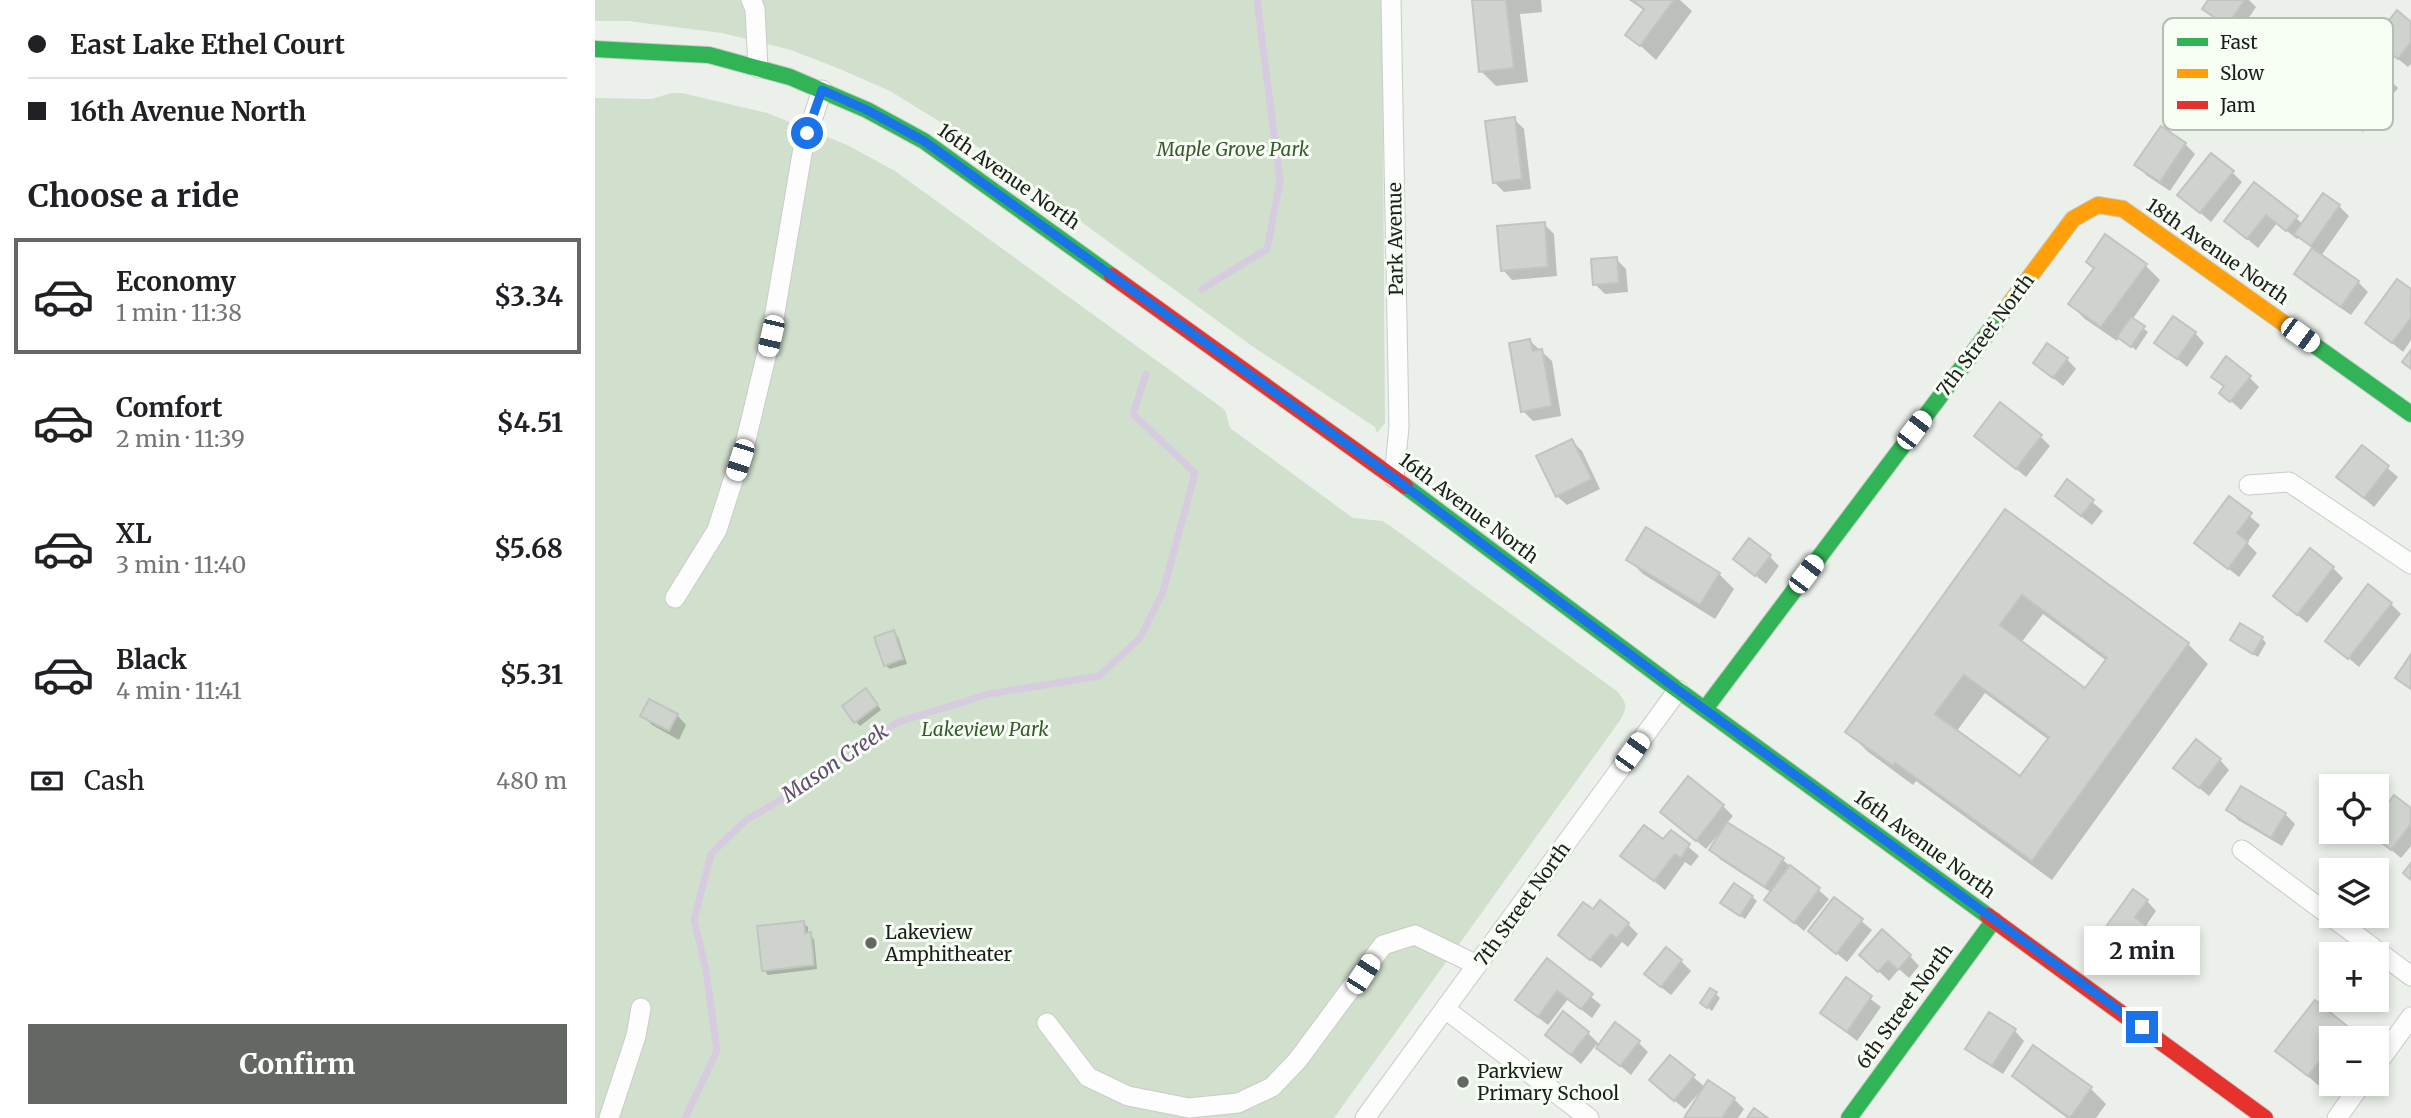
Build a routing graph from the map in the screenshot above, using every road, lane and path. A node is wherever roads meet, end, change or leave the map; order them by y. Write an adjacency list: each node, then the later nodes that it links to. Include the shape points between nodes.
1 (751, 0): 4 (street)
2 (1391, 0): 8 (street, Park Avenue, via 1399,426)
3 (595, 49): 4 (main road, 16th Avenue North, via 709,55)
4 (758, 68): 5 (main road, 16th Avenue North)
5 (822, 90): 8 (main road, 16th Avenue North, via 924,141); 11 (street, via 803,148 771,336 746,440 717,530)
6 (2098, 205): 7 (main road, 18th Avenue North, via 2123,209); 13 (main road, 7th Street North, via 2073,219)
7 (2411, 414)
8 (1394, 478): 12 (main road, 16th Avenue North)
9 (2249, 485): 10 (street, via 2289,482)
10 (2411, 564)
11 (675, 598)
12 (1678, 690): 13 (main road, 16th Avenue North); 16 (street, 7th Street North)
13 (1705, 709): 15 (main road, 16th Avenue North)
14 (2242, 850): 17 (street)
15 (1994, 920): 27 (main road, 6th Street North); 28 (main road, 16th Avenue North)
16 (1477, 965): 19 (street, 7th Street North); 21 (street, via 1415,935 1383,945 1297,1061 1272,1087 1238,1103 1189,1108 1128,1096 1088,1077)
17 (2411, 976)
18 (641, 1008): 24 (street)
19 (1445, 1009): 25 (street, 7th Street North); 26 (street)
20 (2411, 1017): 22 (street)
21 (1048, 1023)
22 (2389, 1047)
23 (2353, 1096): 29 (street)
24 (609, 1118)
25 (1365, 1118)
26 (1589, 1118)
27 (1849, 1118)
28 (2265, 1118)
29 (2337, 1118)

